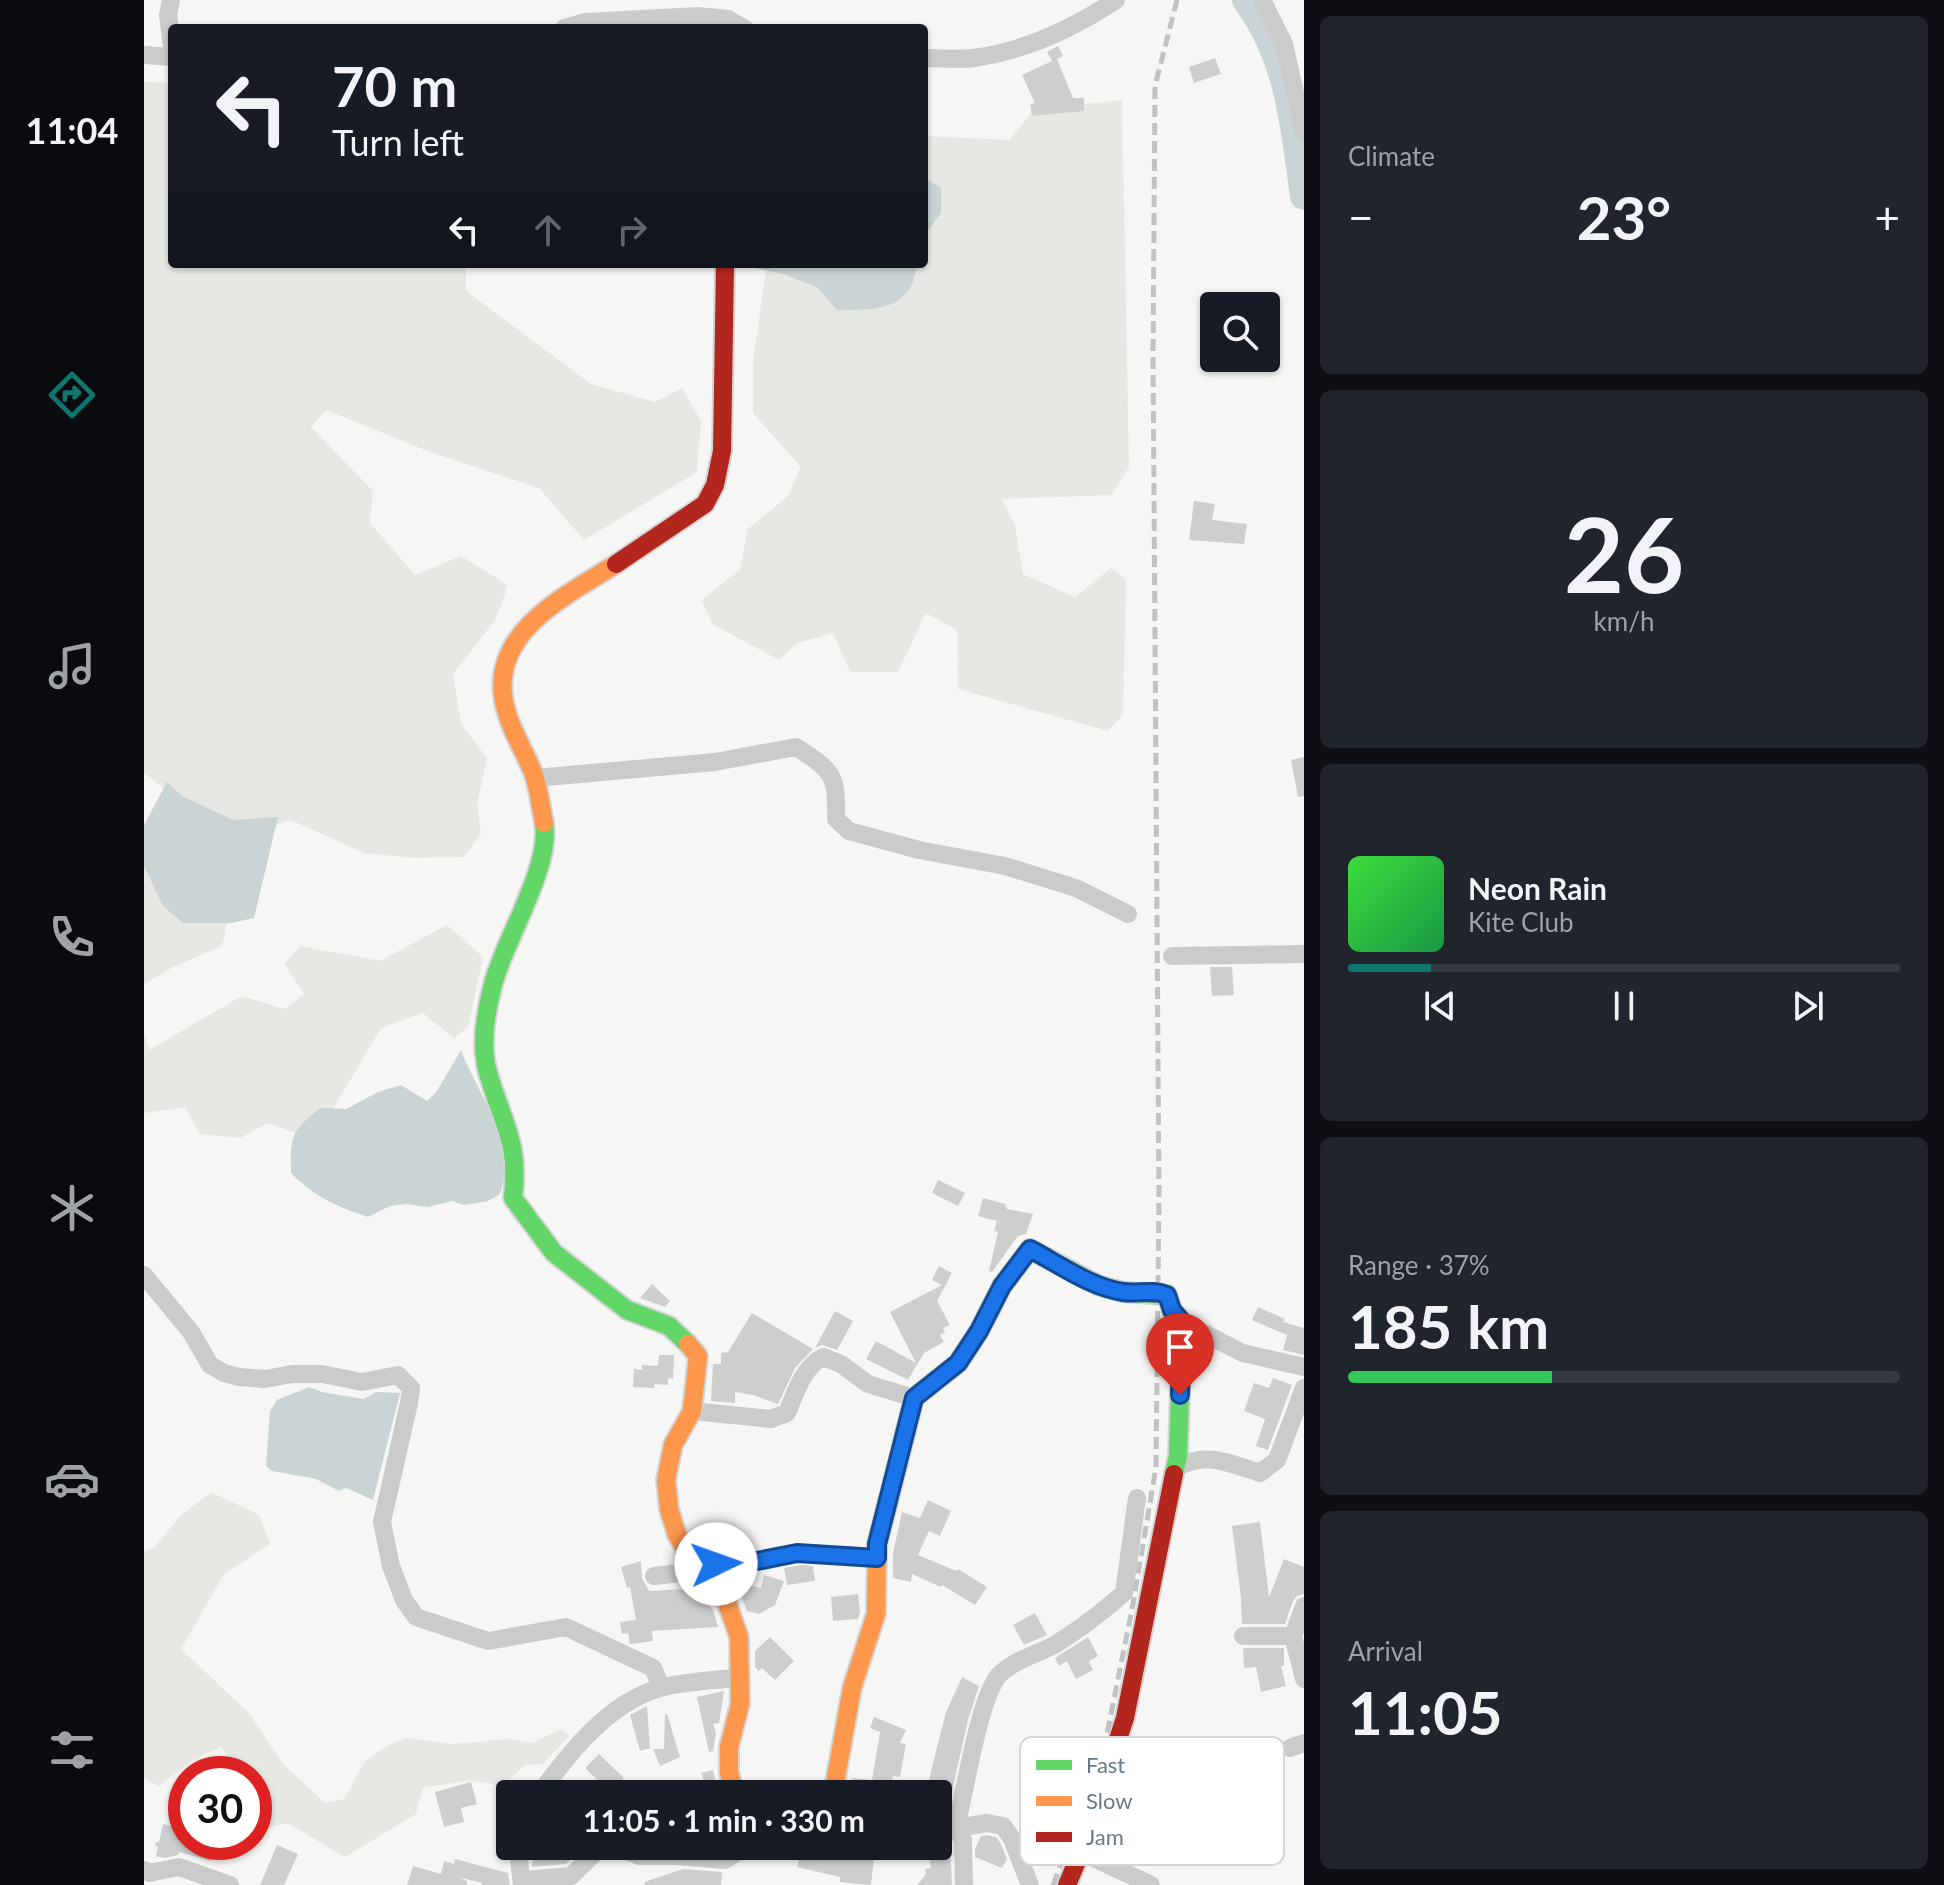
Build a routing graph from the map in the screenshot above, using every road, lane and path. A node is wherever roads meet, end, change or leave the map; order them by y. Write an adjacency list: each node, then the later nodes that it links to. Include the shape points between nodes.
1 (171, 0): 5 (street)
2 (1116, 0): 10 (street, via 1017,49 972,58)
3 (1262, 0): 11 (street, via 1284,44)
4 (697, 15): 6 (street); 7 (street)
5 (169, 24)
6 (579, 24)
7 (737, 24)
8 (144, 55): 9 (street)
9 (168, 57)
10 (928, 58)
11 (1303, 119)
12 (725, 268): 13 (street, via 722,451 705,504 568,595 526,627 509,651 503,695)
13 (535, 778): 14 (street, via 715,762 796,747 825,765 837,786 836,819 849,831 1019,871 1076,888); 23 (street, via 545,829 539,867 491,990 485,1030 487,1070 511,1135 513,1198 554,1253 627,1310 669,1326 684,1339 698,1356)
14 (1128, 914)
15 (1304, 954): 16 (street)
16 (1172, 956)
17 (144, 1275): 34 (street, via 191,1332 210,1365 224,1373 265,1379 322,1374 362,1382 398,1375 405,1379 411,1388 409,1403 382,1522 391,1566 416,1617 488,1641 566,1627 653,1668)
18 (1182, 1328): 19 (street, via 1243,1353); 20 (street, via 1211,1351); 22 (street, via 1167,1295 1122,1292 1030,1249 958,1363); 24 (street)
19 (1304, 1367)
20 (1304, 1378)
21 (1304, 1388): 24 (street, via 1277,1460 1260,1473 1204,1458)
22 (914, 1398): 23 (street, via 868,1384 823,1357 814,1362 787,1413 771,1419); 26 (street)
23 (692, 1411): 27 (street, via 673,1445 666,1480 677,1535)
24 (1176, 1468): 35 (street)
25 (1137, 1498): 39 (street, via 1124,1593 1053,1646 997,1676)
26 (877, 1558): 27 (street, via 797,1553); 38 (street, via 876,1614 852,1688)
27 (699, 1564): 28 (street, via 690,1572); 32 (street, via 727,1603 739,1637)
28 (654, 1576)
29 (1304, 1606): 31 (street)
30 (1243, 1636): 31 (street)
31 (1293, 1636): 33 (street)
32 (741, 1677): 34 (street); 37 (street, via 729,1747)
33 (1304, 1679)
34 (661, 1687): 36 (street, via 632,1698 576,1745)
35 (1119, 1737)
36 (550, 1780)
37 (731, 1780)
38 (836, 1780)
39 (952, 1813)
40 (952, 1829): 42 (street, via 1003,1826)
41 (952, 1833): 51 (street, via 963,1840)
42 (1020, 1859)
43 (519, 1860): 49 (street)
44 (588, 1860): 49 (street, via 571,1876)
45 (1022, 1865): 52 (street)
46 (1075, 1865): 53 (street)
47 (1109, 1865): 54 (street)
48 (146, 1875): 50 (street, via 179,1867)
49 (523, 1883)
50 (230, 1885)
51 (964, 1885)
52 (1030, 1885)
53 (1067, 1885)
54 (1151, 1885)

